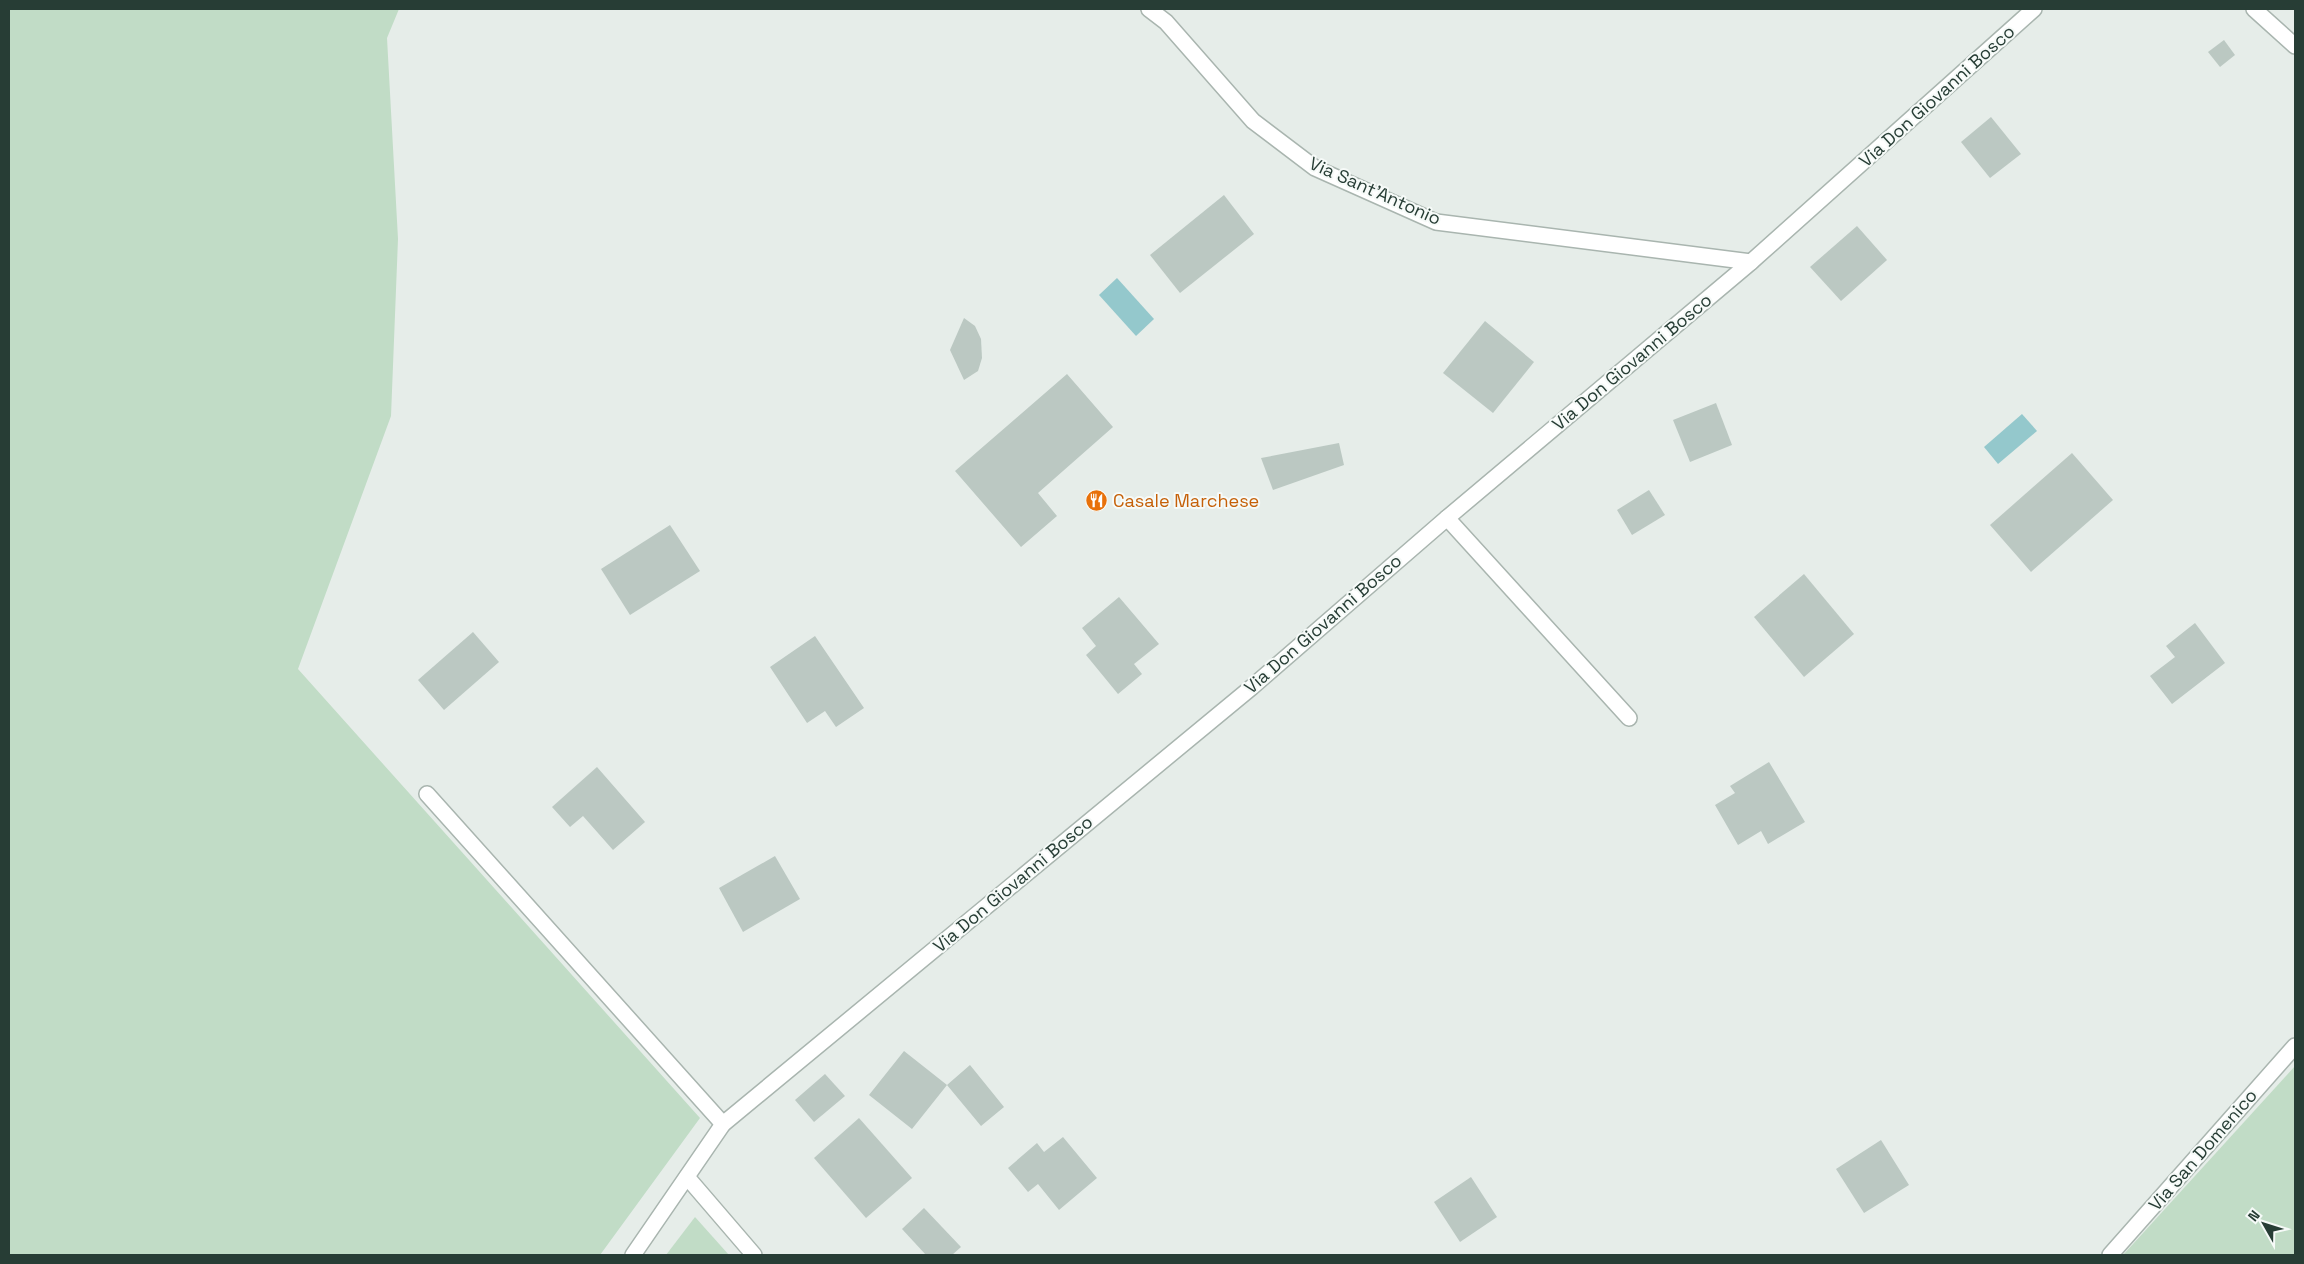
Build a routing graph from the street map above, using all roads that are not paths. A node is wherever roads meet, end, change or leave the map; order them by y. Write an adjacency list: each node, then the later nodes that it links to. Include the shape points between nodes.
1 (1149, 9): 5 (street, Via Sant'Antonio, via 1166,22 1252,121 1315,168 1436,222)
2 (2034, 9): 5 (street, Via Don Giovanni Bosco)
3 (2254, 9): 4 (street)
4 (2295, 46)
5 (1751, 262): 6 (street, Via Don Giovanni Bosco)
6 (1447, 518): 7 (street); 10 (street, Via Don Giovanni Bosco, via 1252,687)
7 (1629, 718)
8 (427, 794): 10 (street)
9 (2295, 1046): 14 (street, Via San Domenico)
10 (723, 1124): 11 (street, Via Don Giovanni Bosco)
11 (687, 1177): 12 (street, Via Don Giovanni Bosco); 13 (street)
12 (633, 1255)
13 (754, 1255)
14 (2110, 1255)

